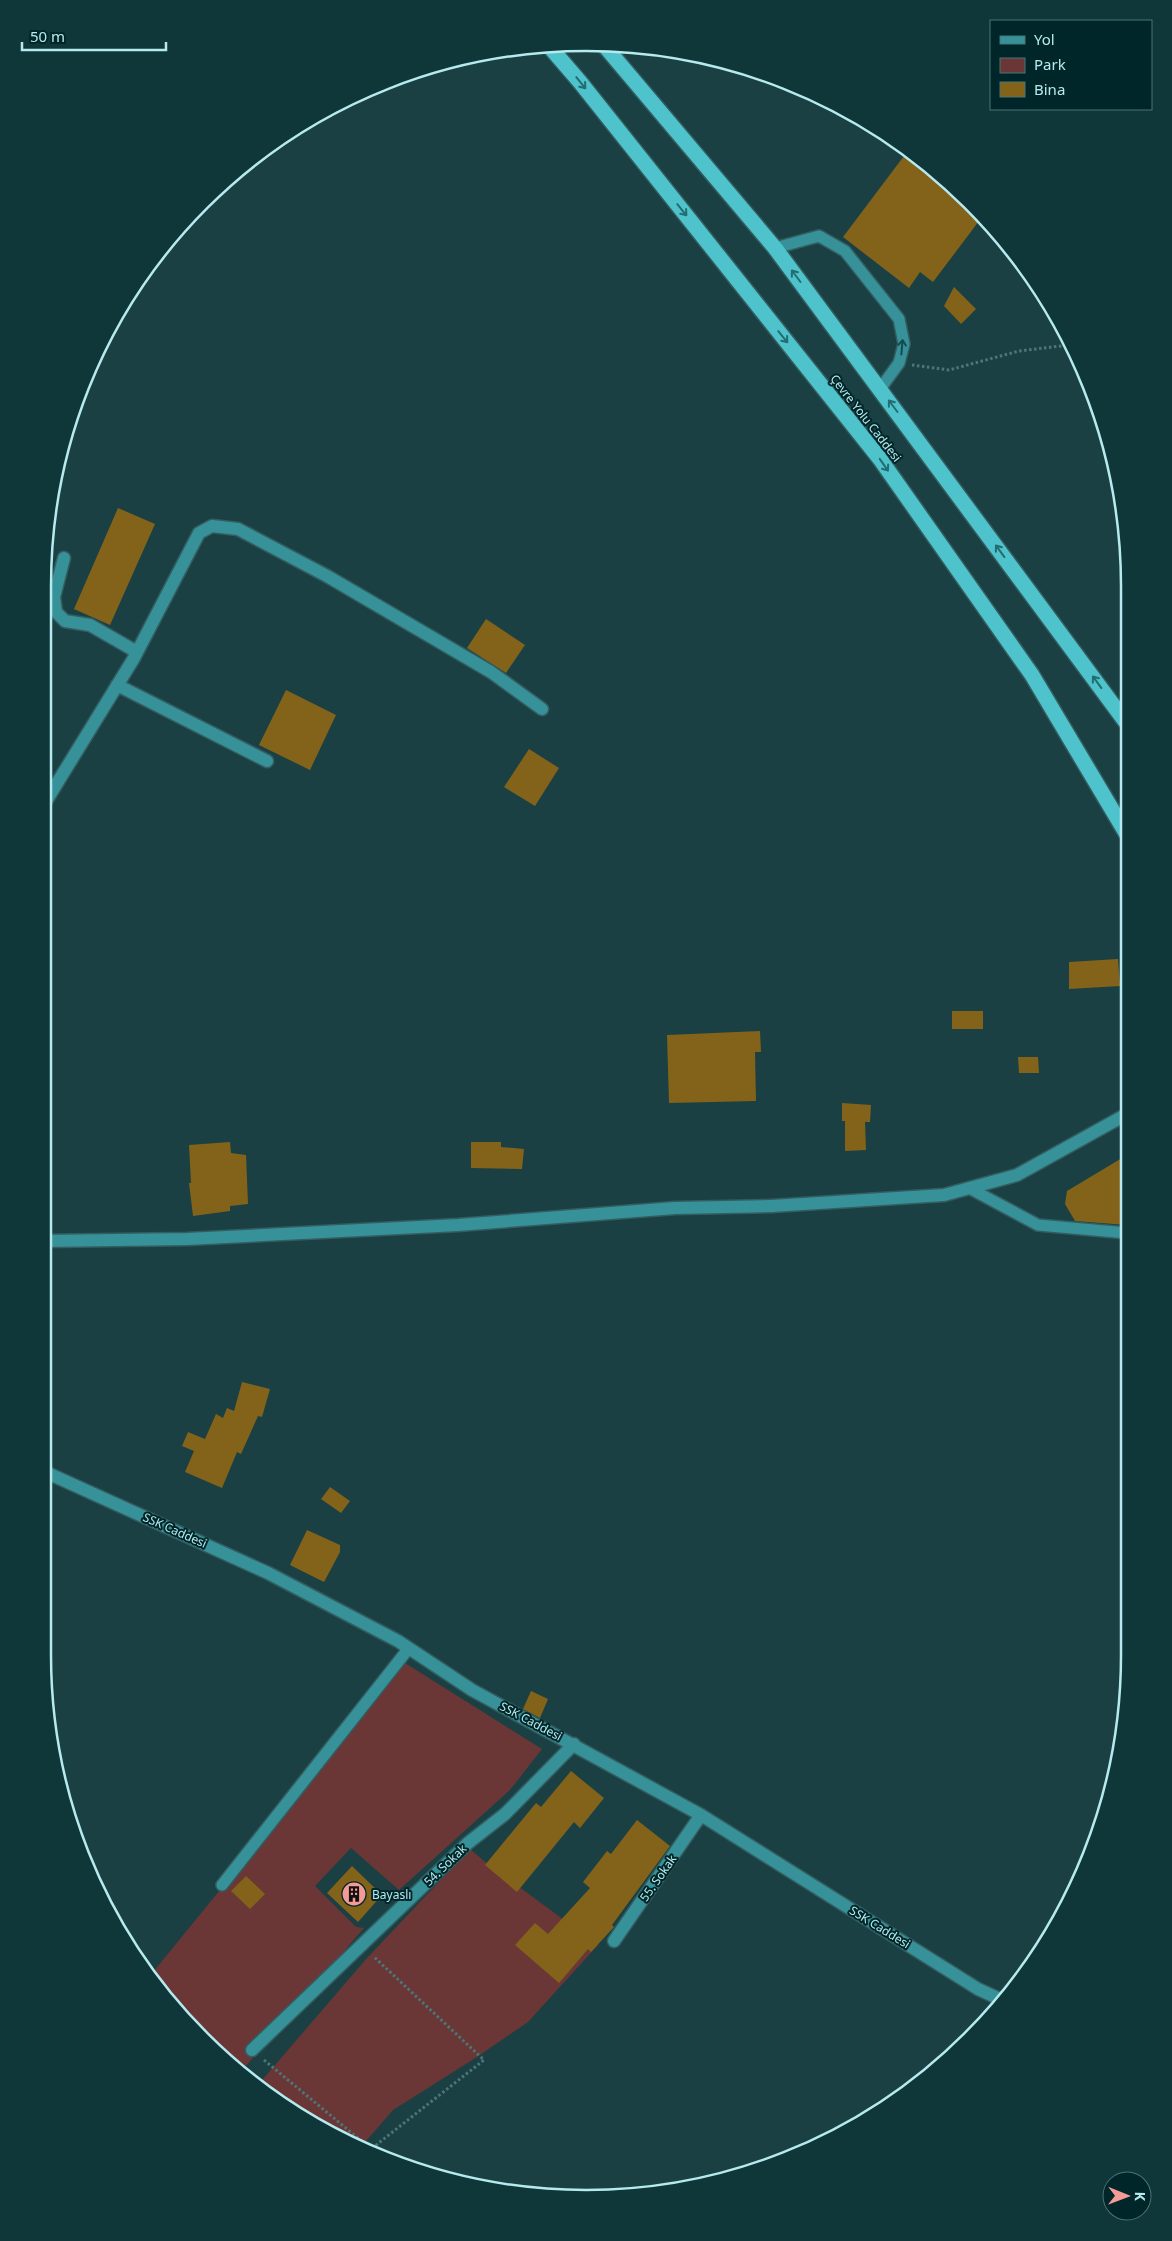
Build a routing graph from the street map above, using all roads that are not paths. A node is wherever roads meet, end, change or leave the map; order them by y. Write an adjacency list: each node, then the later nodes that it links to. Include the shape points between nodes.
1 (554, 52): 12 (highway, Çevre Yolu Caddesi, one-way to 12, via 880,459 1032,675)
2 (609, 52): 3 (highway)
3 (775, 248): 4 (highway, one-way to 3); 4 (lane, one-way to 3, via 899,363 904,344 898,319 845,251 819,236)
4 (880, 389): 9 (highway, one-way to 4)
5 (64, 558): 6 (street, via 54,597 56,612 65,621 90,625)
6 (138, 652): 7 (street); 8 (street, via 200,533 212,526 238,529 483,667)
7 (118, 685): 10 (street); 11 (street)
8 (542, 709)
9 (1121, 716)
10 (266, 761)
11 (51, 793)
12 (1121, 825)
13 (1121, 1112): 15 (street)
14 (1121, 1117): 15 (street)
15 (1101, 1127): 16 (street, via 1018,1175)
16 (969, 1188): 17 (lane, via 1038,1225); 18 (street, via 944,1195 772,1206 675,1208 458,1225 186,1239)
17 (1121, 1232)
18 (51, 1241)
19 (51, 1475): 20 (street, SSK Caddesi, via 268,1573)
20 (410, 1648): 21 (street, SSK Caddesi, via 472,1690); 23 (lane)
21 (574, 1744): 22 (street, SSK Caddesi); 26 (street, 54. Sokak, via 505,1814 468,1843)
22 (701, 1815): 24 (street, 55. Sokak); 25 (street, SSK Caddesi)
23 (222, 1885)
24 (614, 1941)
25 (997, 1998)
26 (252, 2050)

